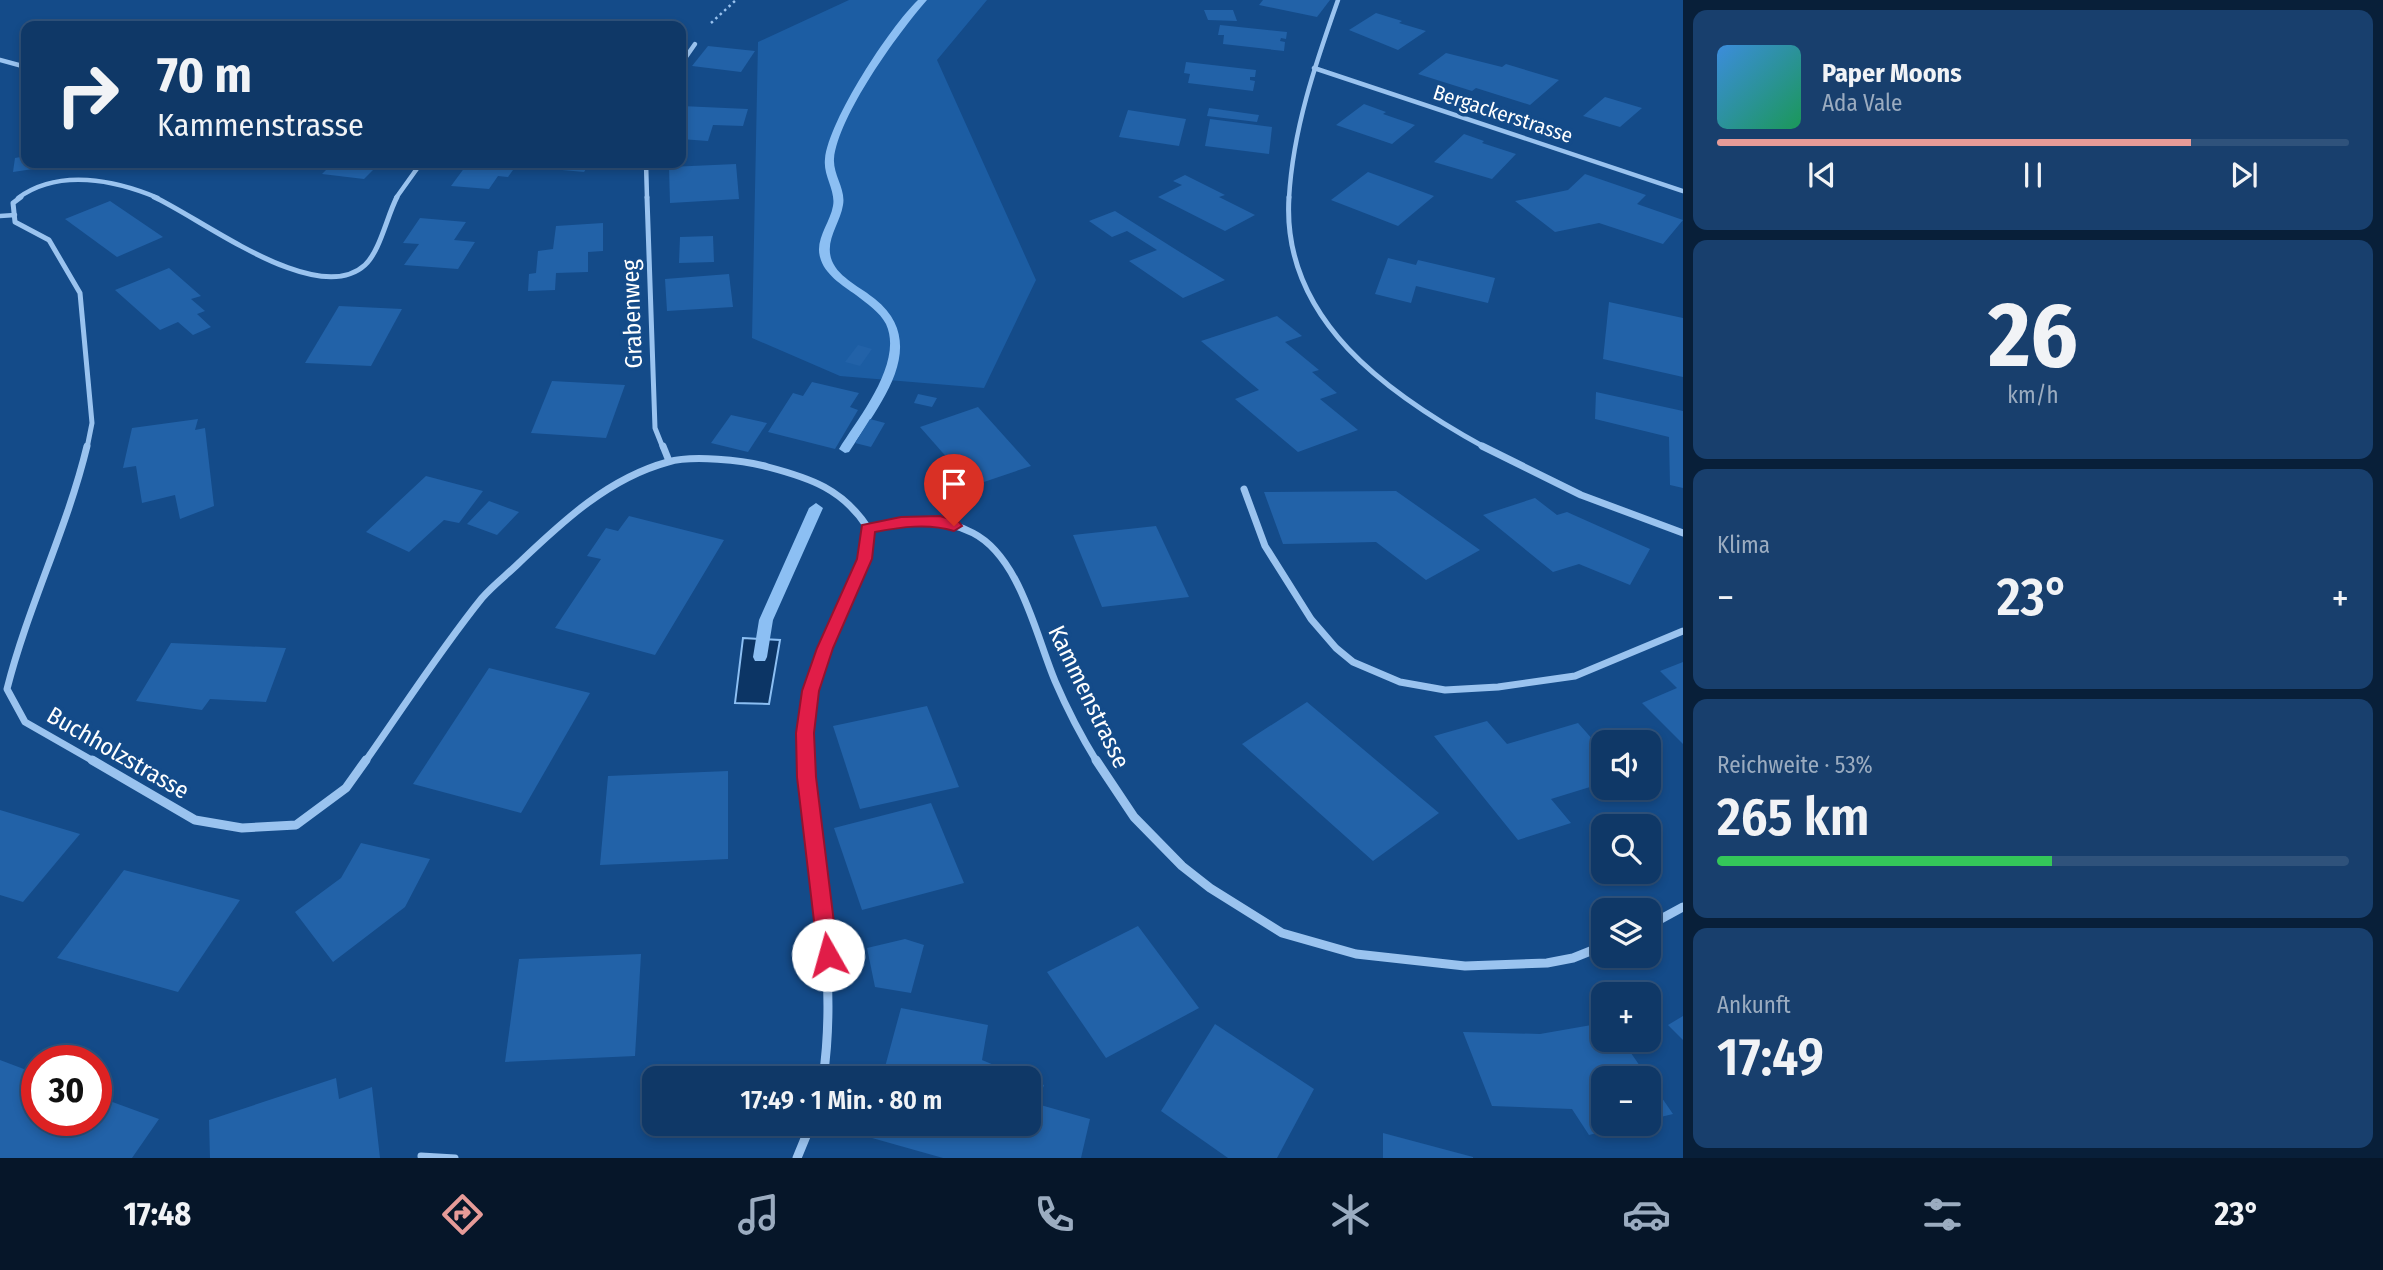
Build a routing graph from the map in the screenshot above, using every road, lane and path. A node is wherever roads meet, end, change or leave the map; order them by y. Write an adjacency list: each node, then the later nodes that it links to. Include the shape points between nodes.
1 (736, 0): 3 (path)
2 (1338, 0): 7 (street)
3 (695, 44): 4 (street)
4 (686, 57)
5 (0, 60): 6 (street)
6 (21, 66)
7 (1314, 68): 10 (street, Bergackerstrasse); 16 (street, via 1297,127 1289,207 1297,271 1318,316 1375,373 1449,427 1551,482)
8 (417, 168): 11 (street, via 385,220 374,257 355,273 326,277 295,273 112,181 86,178 29,189 13,203)
9 (646, 168): 13 (street, Grabenweg, via 655,428)
10 (1683, 191)
11 (15, 215): 12 (lane); 13 (street, Buchholzstrasse, via 15,222 49,240 80,293 92,423 7,689 25,722 195,820 242,828 296,825 346,788 483,597 575,510)
12 (0, 216)
13 (669, 461): 15 (street, Buchholzstrasse, via 723,459 806,477 839,495 856,509)
14 (1244, 489): 17 (street, via 1265,546 1311,619 1353,662 1400,682 1444,690 1575,676)
15 (868, 528): 20 (street, Kammenstrasse, via 940,522 968,530 990,544 1005,564 1060,693 1112,789 1162,851 1219,896 1281,933 1382,960 1480,968 1564,960); 21 (street, via 864,559 811,691 805,733 806,777 831,981)
16 (1683, 533)
17 (1683, 631)
18 (1683, 907): 19 (street)
19 (1661, 919)
20 (1591, 950)
21 (825, 1066)
22 (806, 1136): 25 (street)
23 (421, 1156): 24 (lane)
24 (455, 1158)
25 (797, 1158)

